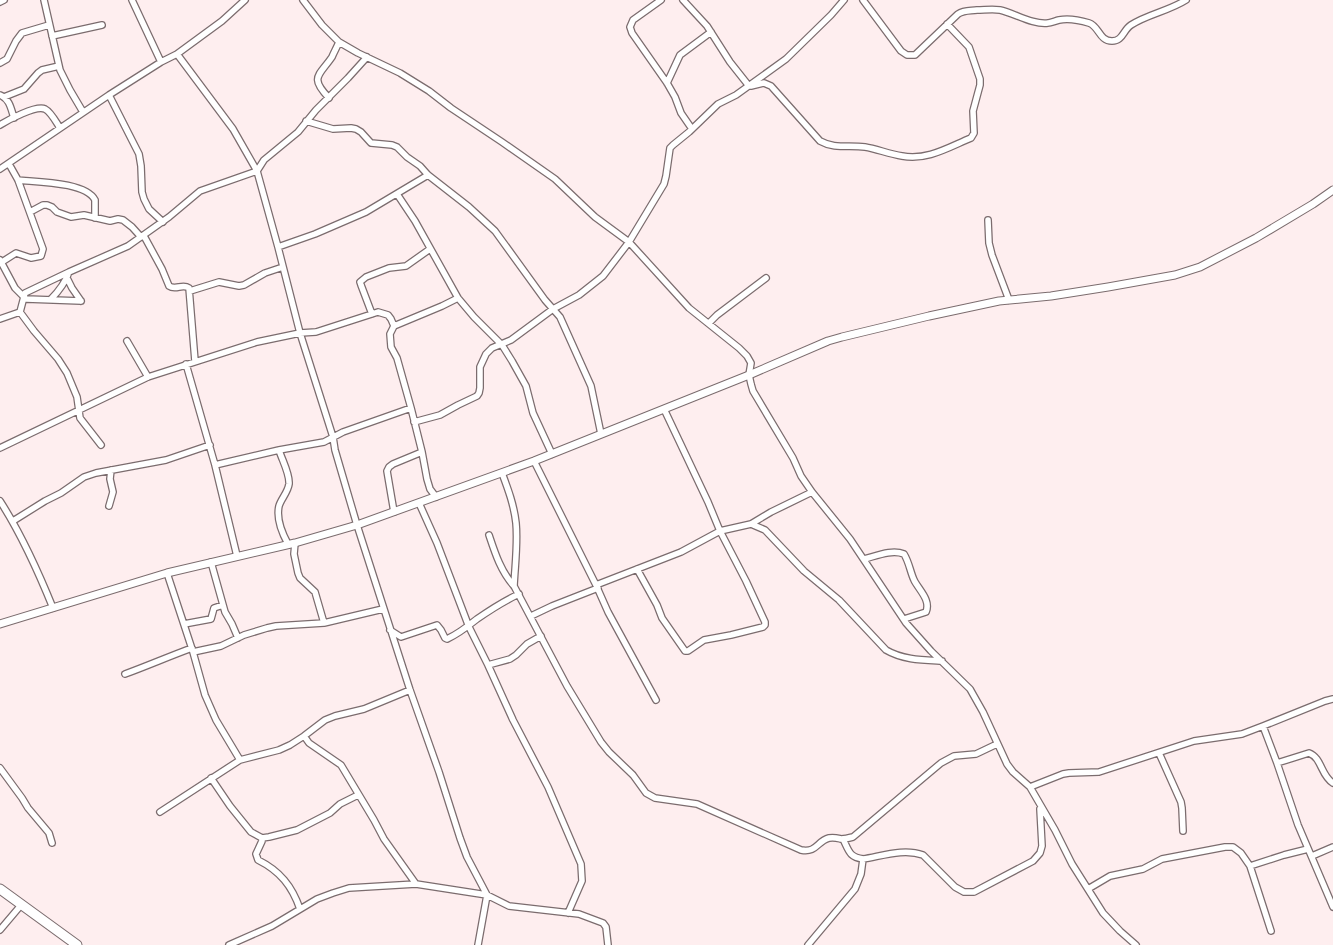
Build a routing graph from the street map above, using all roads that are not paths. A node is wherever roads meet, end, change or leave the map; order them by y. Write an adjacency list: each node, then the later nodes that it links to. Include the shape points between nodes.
1 (4, 0): 11 (street)
2 (44, 0): 13 (street)
3 (132, 0): 20 (street)
4 (245, 0): 18 (street)
5 (303, 0): 17 (street)
6 (661, 0): 23 (street, via 633,20 630,27)
7 (683, 0): 15 (street)
8 (844, 0): 24 (street, via 786,59)
9 (863, 0): 12 (street, via 907,55 915,55)
10 (1186, 0): 12 (street, via 1130,26 1122,37 1112,41 1102,37 1089,23 1068,19 1036,22 998,10 964,11)
11 (0, 2)
12 (947, 24): 24 (street, via 969,47 980,79 973,111 974,133 971,138 930,155 903,157 864,147 826,144 771,86 764,83)
13 (49, 25): 16 (street); 21 (street, via 22,33 8,57)
14 (102, 25): 16 (street)
15 (710, 32): 23 (street, via 680,55); 24 (street)
16 (52, 36): 22 (street)
17 (339, 42): 19 (street); 27 (street, via 317,78 321,90)
18 (177, 54): 20 (street); 36 (street, via 233,129)
19 (366, 57): 27 (street); 46 (street, via 392,68 429,91 502,142 562,185 595,217)
20 (161, 62): 25 (street)
21 (0, 63)
22 (59, 66): 26 (street, via 42,70 24,88); 28 (street)
23 (667, 83): 33 (street)
24 (749, 86): 33 (street, via 718,104)
25 (109, 95): 28 (street); 44 (street, via 139,154 144,199)
26 (2, 96): 29 (street, via 10,104)
27 (329, 98): 30 (street)
28 (83, 112): 32 (street)
29 (14, 118): 31 (street); 32 (street, via 41,108 49,112)
30 (306, 121): 36 (street, via 264,160); 37 (street, via 332,128 356,129 370,143 397,147)
31 (0, 125)
32 (60, 128): 34 (street)
33 (692, 129): 46 (street, via 670,148 664,184)
34 (8, 164): 35 (street); 38 (street)
35 (0, 169)
36 (257, 171): 44 (street, via 200,191); 47 (street)
37 (428, 175): 40 (street); 59 (street, via 495,232)
38 (18, 180): 41 (street); 42 (street, via 53,182 89,192 96,200)
39 (1333, 190): 58 (street, via 1256,238 1200,267 1151,280)
40 (397, 194): 47 (street, via 366,212); 48 (street)
41 (30, 212): 42 (street, via 47,205 62,215); 49 (street, via 43,249 41,256 31,258 16,253)
42 (95, 218): 45 (street, via 123,220)
43 (988, 220): 58 (street, via 992,255)
44 (162, 222): 45 (street)
45 (143, 237): 51 (street); 54 (street, via 169,286 187,286)
46 (629, 242): 59 (street, via 593,285); 63 (street, via 679,298)
47 (278, 247): 50 (street)
48 (430, 249): 56 (street); 61 (street, via 406,266 389,268 360,282)
49 (1, 260): 55 (street)
50 (283, 267): 54 (street, via 244,286 219,282); 65 (street)
51 (69, 272): 52 (street); 55 (street, via 24,293)
52 (67, 278): 57 (street); 57 (street, via 81,301)
53 (766, 278): 63 (street)
54 (190, 291): 68 (street)
55 (23, 297): 57 (street); 60 (street)
56 (458, 298): 64 (street); 67 (street)
57 (51, 299)
58 (1009, 300): 70 (street, via 828,341)
59 (553, 310): 67 (street); 76 (street, via 560,317 588,376)
60 (20, 312): 62 (street); 74 (street, via 58,359 77,397)
61 (372, 314): 64 (street, via 388,315); 65 (street, via 316,332)
62 (0, 319)
63 (709, 323): 70 (street, via 747,356 751,363)
64 (394, 326): 72 (street, via 390,334 391,347)
65 (300, 333): 68 (street); 77 (street)
66 (127, 342): 71 (street)
67 (502, 345): 75 (street, via 492,348 482,359 480,393 477,396 440,415); 83 (street, via 523,380 533,413)
68 (196, 361): 69 (street)
69 (186, 364): 71 (street); 79 (street)
70 (749, 375): 73 (street); 88 (street, via 753,391)
71 (148, 377): 74 (street)
72 (411, 408): 75 (street); 77 (street)
73 (664, 409): 76 (street); 97 (street)
74 (79, 410): 78 (street, via 80,418); 80 (street)
75 (414, 422): 82 (street)
76 (601, 434): 83 (street)
77 (333, 437): 81 (street, via 329,441); 96 (street)
78 (101, 445)
79 (210, 445): 85 (street); 86 (street, via 166,460)
80 (0, 448)
81 (279, 450): 85 (street); 99 (street, via 289,478 278,514 281,530)
82 (422, 452): 89 (street, via 430,489); 93 (street, via 392,464 387,471)
83 (552, 454): 84 (street)
84 (534, 461): 87 (street); 106 (street)
85 (215, 465): 100 (street)
86 (110, 470): 92 (street, via 113,492); 94 (street, via 84,477)
87 (502, 473): 89 (street); 105 (street, via 516,522)
88 (812, 492): 95 (street); 101 (street)
89 (436, 497): 91 (street)
90 (0, 501): 94 (street)
91 (419, 502): 93 (street); 112 (street)
92 (109, 506)
93 (394, 512): 96 (street)
94 (13, 521): 109 (street)
95 (751, 524): 97 (street); 124 (street, via 765,530 886,650 901,657)
96 (357, 525): 99 (street); 110 (street)
97 (720, 531): 103 (street, via 681,552); 103 (street, via 765,622 763,627 704,640 685,651 662,618)
98 (489, 535): 105 (street, via 502,568)
99 (291, 544): 100 (street); 115 (street, via 298,573 315,592)
100 (237, 556): 102 (street)
101 (864, 559): 114 (street); 114 (street, via 893,552 904,554 928,608 926,612)
102 (212, 562): 104 (street); 108 (street)
103 (637, 568): 106 (street)
104 (167, 573): 109 (street); 117 (street)
105 (514, 586): 107 (street)
106 (597, 586): 111 (street); 130 (street)
107 (519, 594): 111 (street); 113 (street)
108 (223, 605): 117 (street, via 214,608 210,619); 121 (street)
109 (53, 608): 116 (street)
110 (384, 609): 115 (street); 119 (street)
111 (531, 616): 120 (street)
112 (465, 618): 113 (street); 118 (street)
113 (477, 619): 118 (street)
114 (904, 619): 123 (street)
115 (324, 623): 121 (street, via 276,626)
116 (0, 624)
117 (184, 624): 122 (street)
118 (468, 627): 119 (street, via 447,640 437,625 401,637); 126 (street)
119 (390, 630): 128 (street)
120 (541, 636): 126 (street, via 510,659); 146 (street, via 601,742 646,793 663,800 697,804 801,850 812,850 827,838)
121 (238, 638): 122 (street, via 221,646)
122 (193, 650): 127 (street); 135 (street, via 211,708)
123 (931, 651): 124 (street); 125 (street)
124 (927, 660): 125 (street)
125 (942, 661): 133 (street, via 973,694)
126 (488, 665): 160 (street, via 548,787 581,864 582,880)
127 (125, 674)
128 (410, 690): 132 (street, via 364,710 325,720); 156 (street, via 467,857)
129 (1333, 699): 131 (street)
130 (656, 700)
131 (1263, 726): 134 (street, via 1233,736 1194,741); 136 (street)
132 (304, 736): 135 (street, via 279,750); 141 (street, via 341,765)
133 (997, 744): 140 (street, via 1013,772); 146 (street, via 976,754 954,756 941,763 853,837)
134 (1159, 753): 140 (street, via 1099,772 1063,774); 144 (street, via 1182,808)
135 (240, 760): 138 (street)
136 (1278, 763): 139 (street, via 1308,753 1316,757 1328,780); 149 (street)
137 (0, 768): 147 (street, via 49,833)
138 (211, 778): 143 (street); 145 (street, via 251,832)
139 (1333, 783)
140 (1030, 787): 142 (street)
141 (358, 795): 145 (street, via 340,804 330,814 297,830); 153 (street)
142 (1040, 806): 151 (street, via 1040,853 1033,861 974,892 964,892 955,887 923,855 908,852); 155 (street)
143 (160, 812)
144 (1183, 831)
145 (262, 838): 159 (street, via 256,854 258,860 271,866 291,888)
146 (843, 839): 151 (street, via 851,855)
147 (52, 843)
148 (1333, 847): 150 (street)
149 (1308, 849): 150 (street); 152 (street)
150 (1312, 856): 158 (street)
151 (863, 859): 167 (street, via 855,889)
152 (1250, 866): 155 (street, via 1241,853 1233,847 1225,847 1162,859 1142,869 1110,876); 162 (street)
153 (416, 884): 156 (street); 159 (street, via 349,888)
154 (0, 889): 157 (main road)
155 (1088, 889): 168 (street, via 1103,914)
156 (487, 895): 160 (street, via 509,906); 165 (street)
157 (22, 904): 161 (street); 163 (main road)
158 (1333, 906)
159 (300, 909): 164 (street)
160 (568, 913): 166 (street, via 602,923 606,927)
161 (0, 930)
162 (1271, 931)
163 (77, 945)
164 (229, 945)
165 (478, 945)
166 (608, 945)
167 (808, 945)
168 (1136, 945)

